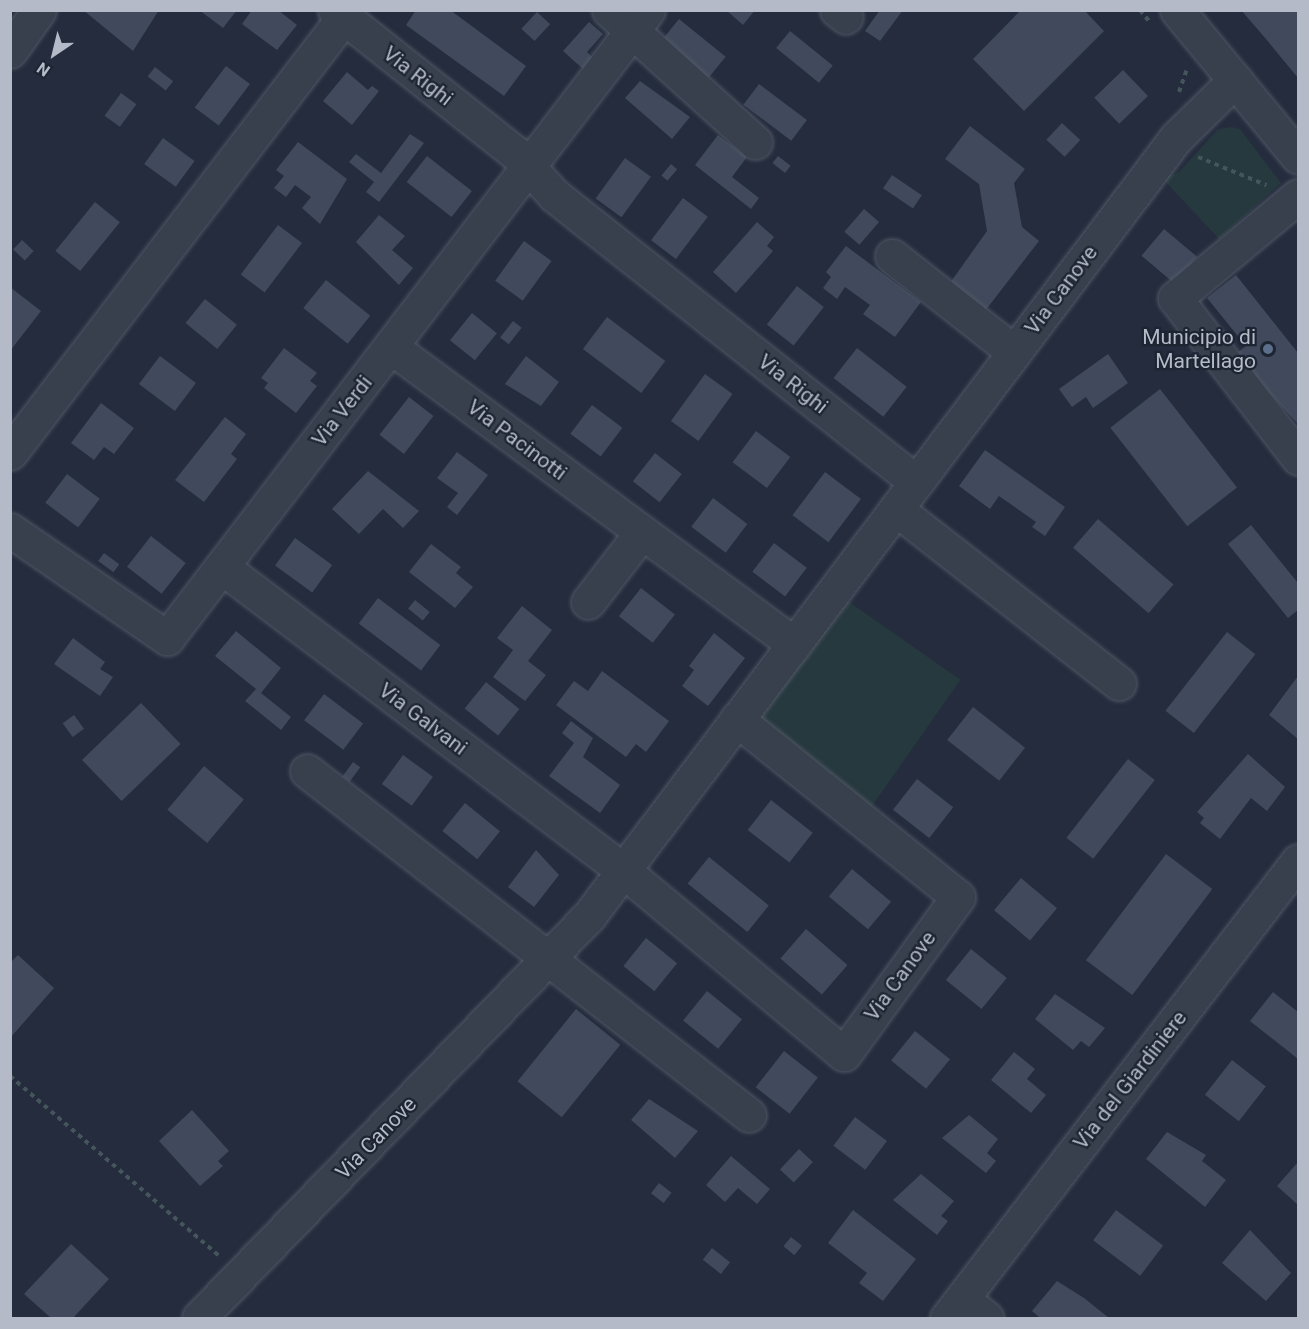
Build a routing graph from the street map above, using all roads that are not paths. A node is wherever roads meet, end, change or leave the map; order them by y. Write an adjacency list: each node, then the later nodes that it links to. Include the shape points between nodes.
1 (39, 10): 6 (street)
2 (609, 10): 5 (street)
3 (340, 14): 10 (street, Via Righi); 15 (street, Via Righi)
4 (1166, 19): 7 (street)
5 (640, 21): 8 (street); 10 (street, Via Verdi)
6 (10, 51)
7 (1235, 80): 9 (street); 14 (street, Via Canove, via 1176,138)
8 (754, 142)
9 (1299, 157)
10 (531, 170): 13 (street, Via Verdi); 17 (street, Via Righi, via 554,195)
11 (1287, 192): 16 (street, via 1175,298)
12 (892, 256): 14 (street)
13 (391, 347): 20 (street, Via Pacinotti); 21 (street, Via Verdi)
14 (1014, 352): 17 (street, Via Canove)
15 (10, 453)
16 (1299, 459)
17 (916, 482): 18 (street, Via Canove)
18 (896, 509): 23 (street, Via Canove); 24 (street)
19 (11, 528): 21 (street, Via Verdi, via 167,639)
20 (642, 532): 22 (street); 23 (street, Via Pacinotti)
21 (222, 567): 28 (street, Via Galvani)
22 (588, 602)
23 (794, 644): 25 (street, Via Canove)
24 (1119, 683)
25 (737, 719): 28 (street, Via Canove); 28 (street, Via Canove, via 958,897 844,1054)
26 (307, 771): 29 (street)
27 (1299, 861): 31 (street, Via del Giardiniere)
28 (624, 872): 29 (street, Via Canove)
29 (553, 959): 30 (street); 32 (street, Via Canove)
30 (749, 1115)
31 (965, 1312)
32 (199, 1318)

